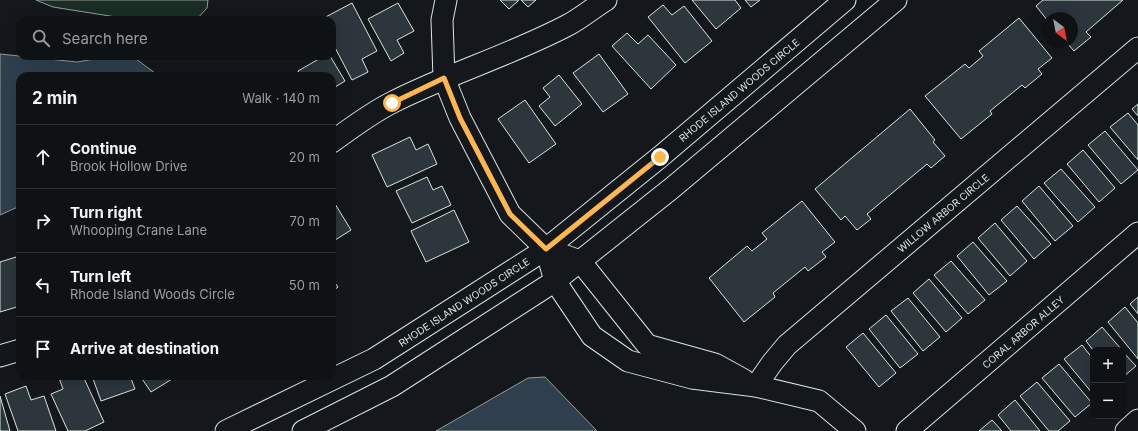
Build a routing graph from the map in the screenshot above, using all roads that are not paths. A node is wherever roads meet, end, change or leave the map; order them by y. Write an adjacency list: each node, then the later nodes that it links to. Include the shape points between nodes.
1 (446, 0): 6 (street, via 442,20)
2 (606, 0): 6 (street, via 569,24 526,45)
3 (845, 0): 9 (street, RHODE ISLAND WOODS CIRCLE, via 660,157)
4 (896, 0): 10 (street, via 672,188)
5 (1138, 48): 16 (street, WILLOW ARBOR CIRCLE, via 787,345)
6 (444, 78): 7 (street, via 392,103); 9 (street, via 460,118 510,214)
7 (336, 139)
8 (1138, 233): 21 (street, CORAL ARBOR ALLEY)
9 (546, 249): 10 (street); 11 (street); 14 (street, RHODE ISLAND WOODS CIRCLE, via 374,359)
10 (580, 261): 11 (street); 16 (street, via 647,345 715,364)
11 (555, 281): 16 (street, via 592,336 628,361 692,378); 19 (street, via 392,386)
12 (16, 351): 13 (street)
13 (0, 356)
14 (336, 377)
15 (331, 380): 18 (street, RHODE ISLAND WOODS CIRCLE)
16 (756, 386): 20 (street, via 819,401)
17 (1138, 420): 22 (street)
18 (226, 431)
19 (303, 431)
20 (855, 431)
21 (907, 431)
22 (1126, 431)

